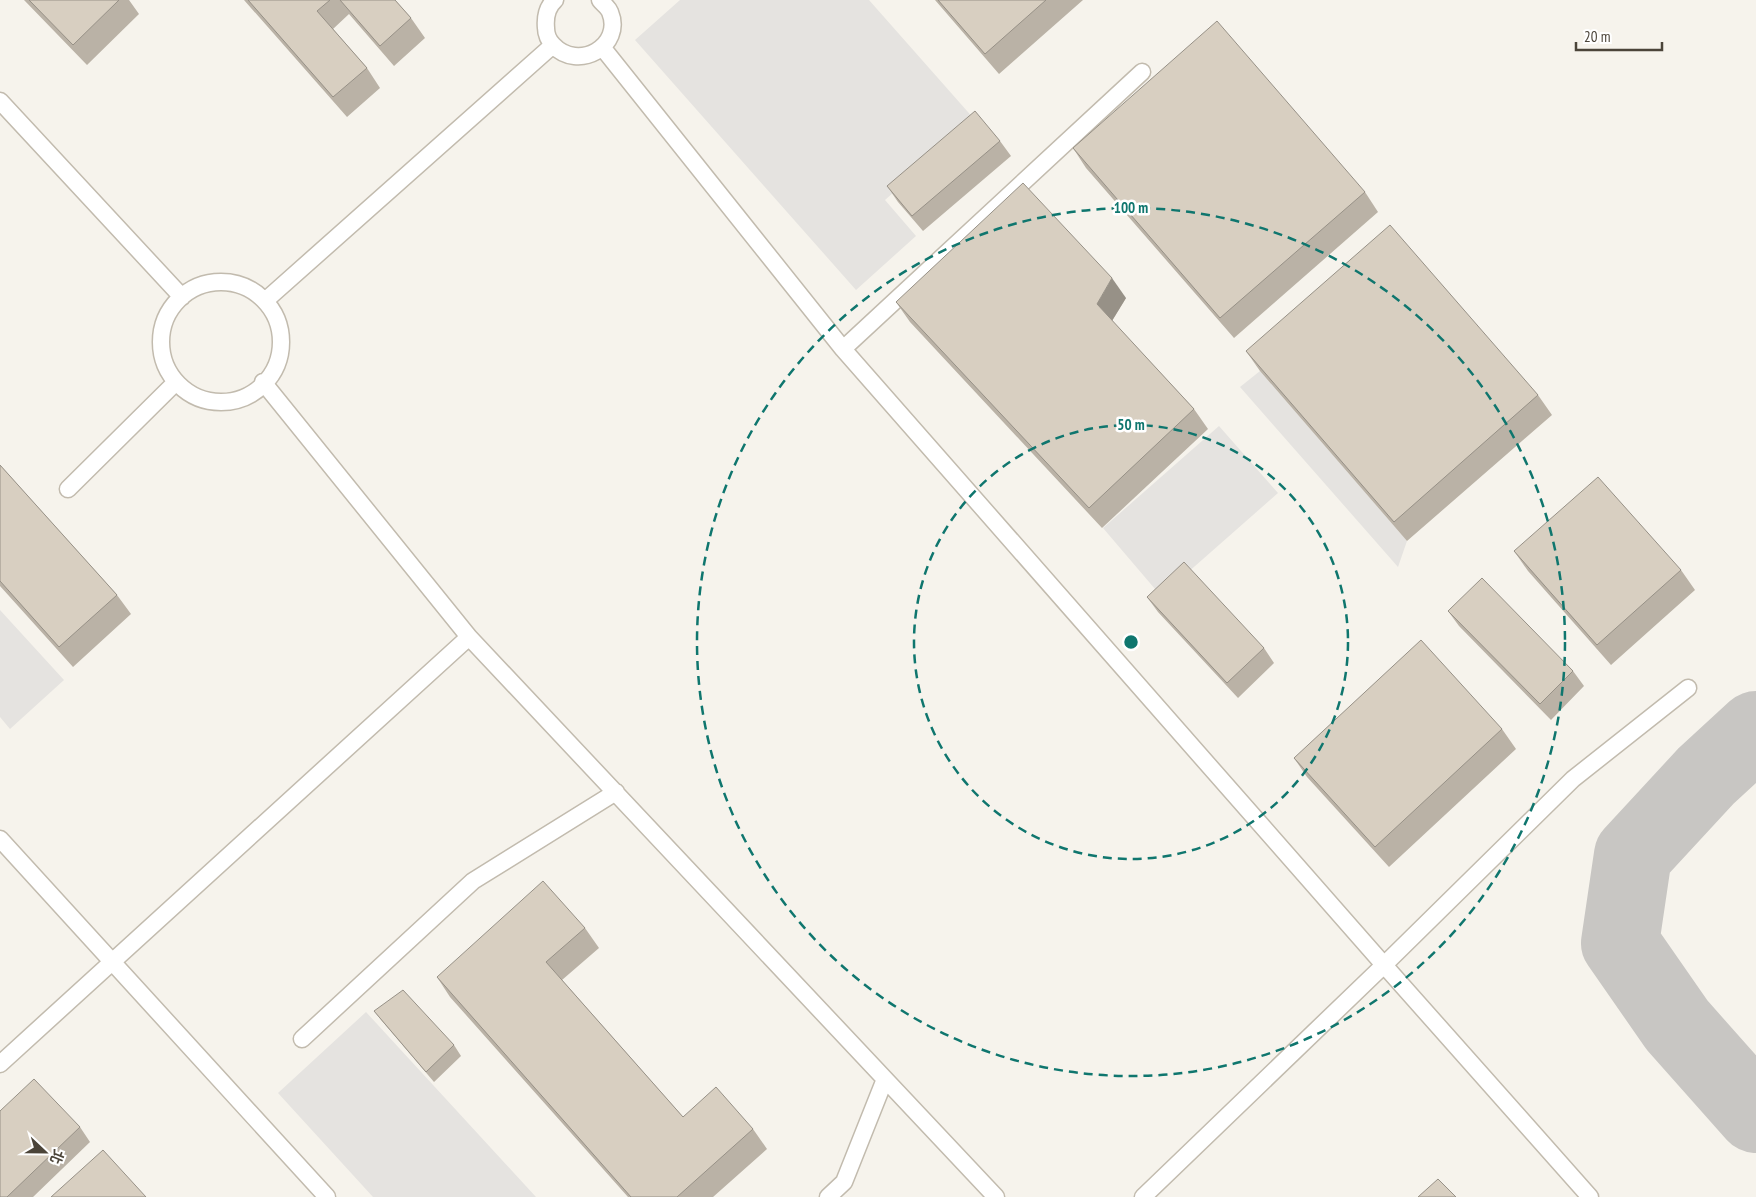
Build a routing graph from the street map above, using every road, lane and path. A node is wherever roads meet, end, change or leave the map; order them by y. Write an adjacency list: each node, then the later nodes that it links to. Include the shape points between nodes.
1 (555, 0): 3 (lane, via 545,21 546,32)
2 (602, 1): 4 (lane, via 610,10 612,22 611,33)
3 (553, 45): 4 (lane, via 567,55 578,57); 8 (lane)
4 (602, 47): 9 (lane)
5 (1142, 72): 9 (lane)
6 (0, 102): 7 (lane)
7 (182, 297): 8 (lane, via 205,283 224,281 244,285); 11 (lane, via 172,306 163,324 161,344 165,364)
8 (266, 300): 10 (lane, via 281,328 282,349 277,368)
9 (843, 348): 18 (lane)
10 (263, 382): 11 (lane, via 249,396 230,402 209,401 190,394); 13 (lane)
11 (175, 383): 12 (lane)
12 (68, 489)
13 (470, 637): 15 (lane); 17 (lane)
14 (1688, 688): 18 (lane, via 1573,779)
15 (616, 792): 19 (lane, via 473,881); 21 (lane)
16 (0, 839): 17 (lane)
17 (112, 962): 20 (lane); 22 (lane)
18 (1384, 965): 25 (lane); 26 (lane)
19 (302, 1039)
20 (0, 1064)
21 (885, 1080): 23 (lane, via 844,1182); 24 (lane)
22 (327, 1197)
23 (828, 1197)
24 (996, 1197)
25 (1143, 1197)
26 (1590, 1197)

